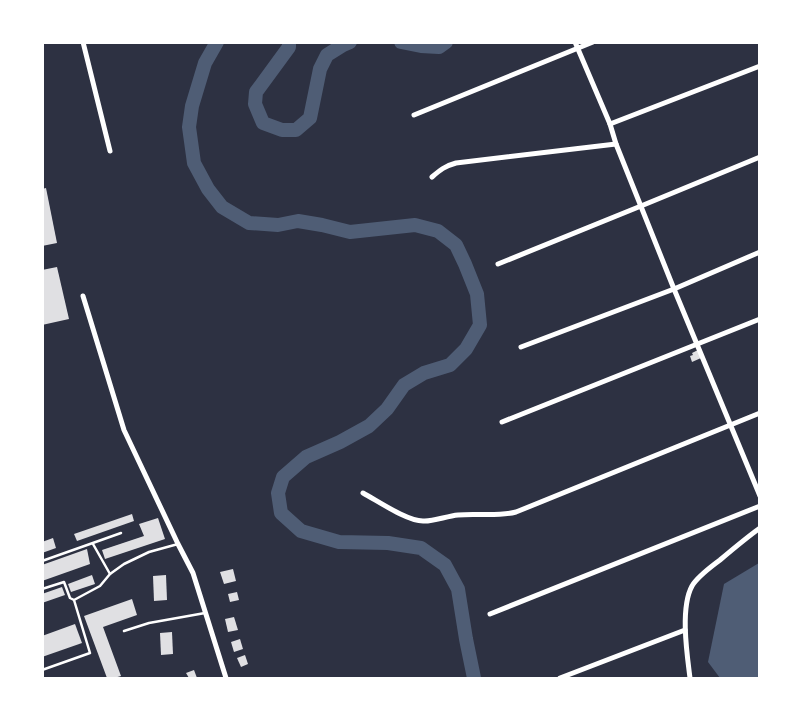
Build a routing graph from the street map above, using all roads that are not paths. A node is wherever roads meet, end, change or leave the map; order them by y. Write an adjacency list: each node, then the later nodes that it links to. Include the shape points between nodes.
1 (83, 42): 9 (street)
2 (575, 42): 4 (street)
3 (593, 42): 4 (street)
4 (578, 49): 6 (street); 7 (street)
5 (760, 66): 7 (street)
6 (414, 115)
7 (610, 124): 8 (street)
8 (616, 144): 11 (street, via 456,163); 12 (street)
9 (110, 151)
10 (760, 157): 12 (street)
11 (432, 177)
12 (642, 206): 14 (street); 15 (street)
13 (760, 252): 15 (street)
14 (498, 264)
15 (674, 289): 18 (street); 19 (street)
16 (83, 296): 29 (street, via 124,430)
17 (760, 319): 18 (street)
18 (697, 344): 21 (street); 22 (street)
19 (521, 347)
20 (760, 413): 22 (street)
21 (502, 422)
22 (730, 424): 23 (street, via 506,515 456,515 423,521 408,517); 24 (street)
23 (363, 493)
24 (760, 496)
25 (760, 506): 35 (street)
26 (760, 528): 36 (street, via 692,586)
27 (121, 533): 28 (lane)
28 (93, 544): 30 (lane); 31 (lane)
29 (178, 544): 31 (lane, via 149,552); 34 (street, via 193,573)
30 (42, 561)
31 (110, 574): 33 (lane, via 100,586)
32 (42, 590): 33 (lane, via 64,582 70,598)
33 (74, 600): 38 (lane, via 90,653)
34 (205, 613): 37 (lane); 39 (street)
35 (490, 614)
36 (685, 630): 40 (street); 41 (street)
37 (124, 631)
38 (42, 670)
39 (226, 678)
40 (560, 678)
41 (690, 678)

